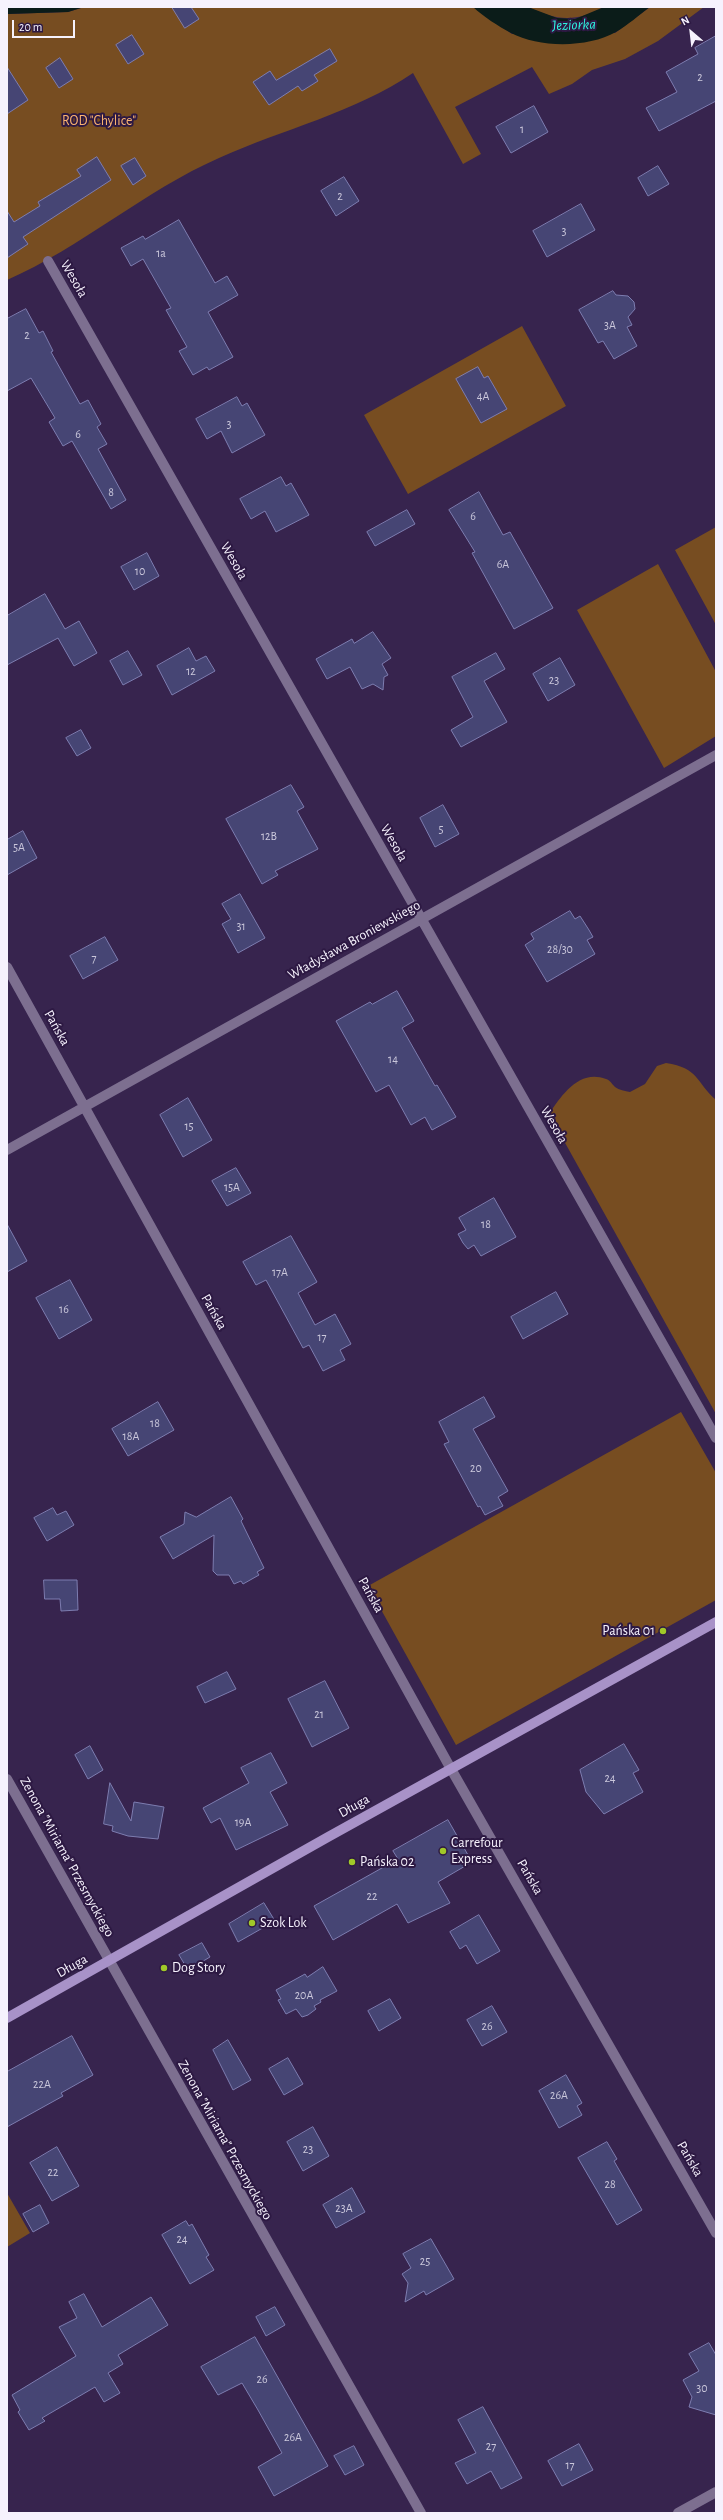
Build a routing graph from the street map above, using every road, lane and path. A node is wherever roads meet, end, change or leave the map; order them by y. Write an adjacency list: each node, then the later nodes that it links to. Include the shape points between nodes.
1 (48, 261): 3 (street, Wesoła)
2 (716, 755): 3 (street, Władysława Broniewskiego)
3 (421, 919): 5 (street, Władysława Broniewskiego); 7 (street, Wesoła)
4 (7, 967): 5 (street, Pańska)
5 (85, 1106): 6 (street, Władysława Broniewskiego); 9 (street, Pańska)
6 (7, 1150)
7 (716, 1438)
8 (716, 1622): 9 (street, Długa)
9 (451, 1769): 11 (street, Długa); 13 (street, Pańska)
10 (7, 1779): 11 (street, Zenona "Miriama" Przesmyckiego)
11 (109, 1960): 12 (street, Długa); 15 (street, Zenona "Miriama" Przesmyckiego)
12 (7, 2018)
13 (716, 2233)
14 (716, 2492): 16 (street)
15 (421, 2513)
16 (678, 2513)

